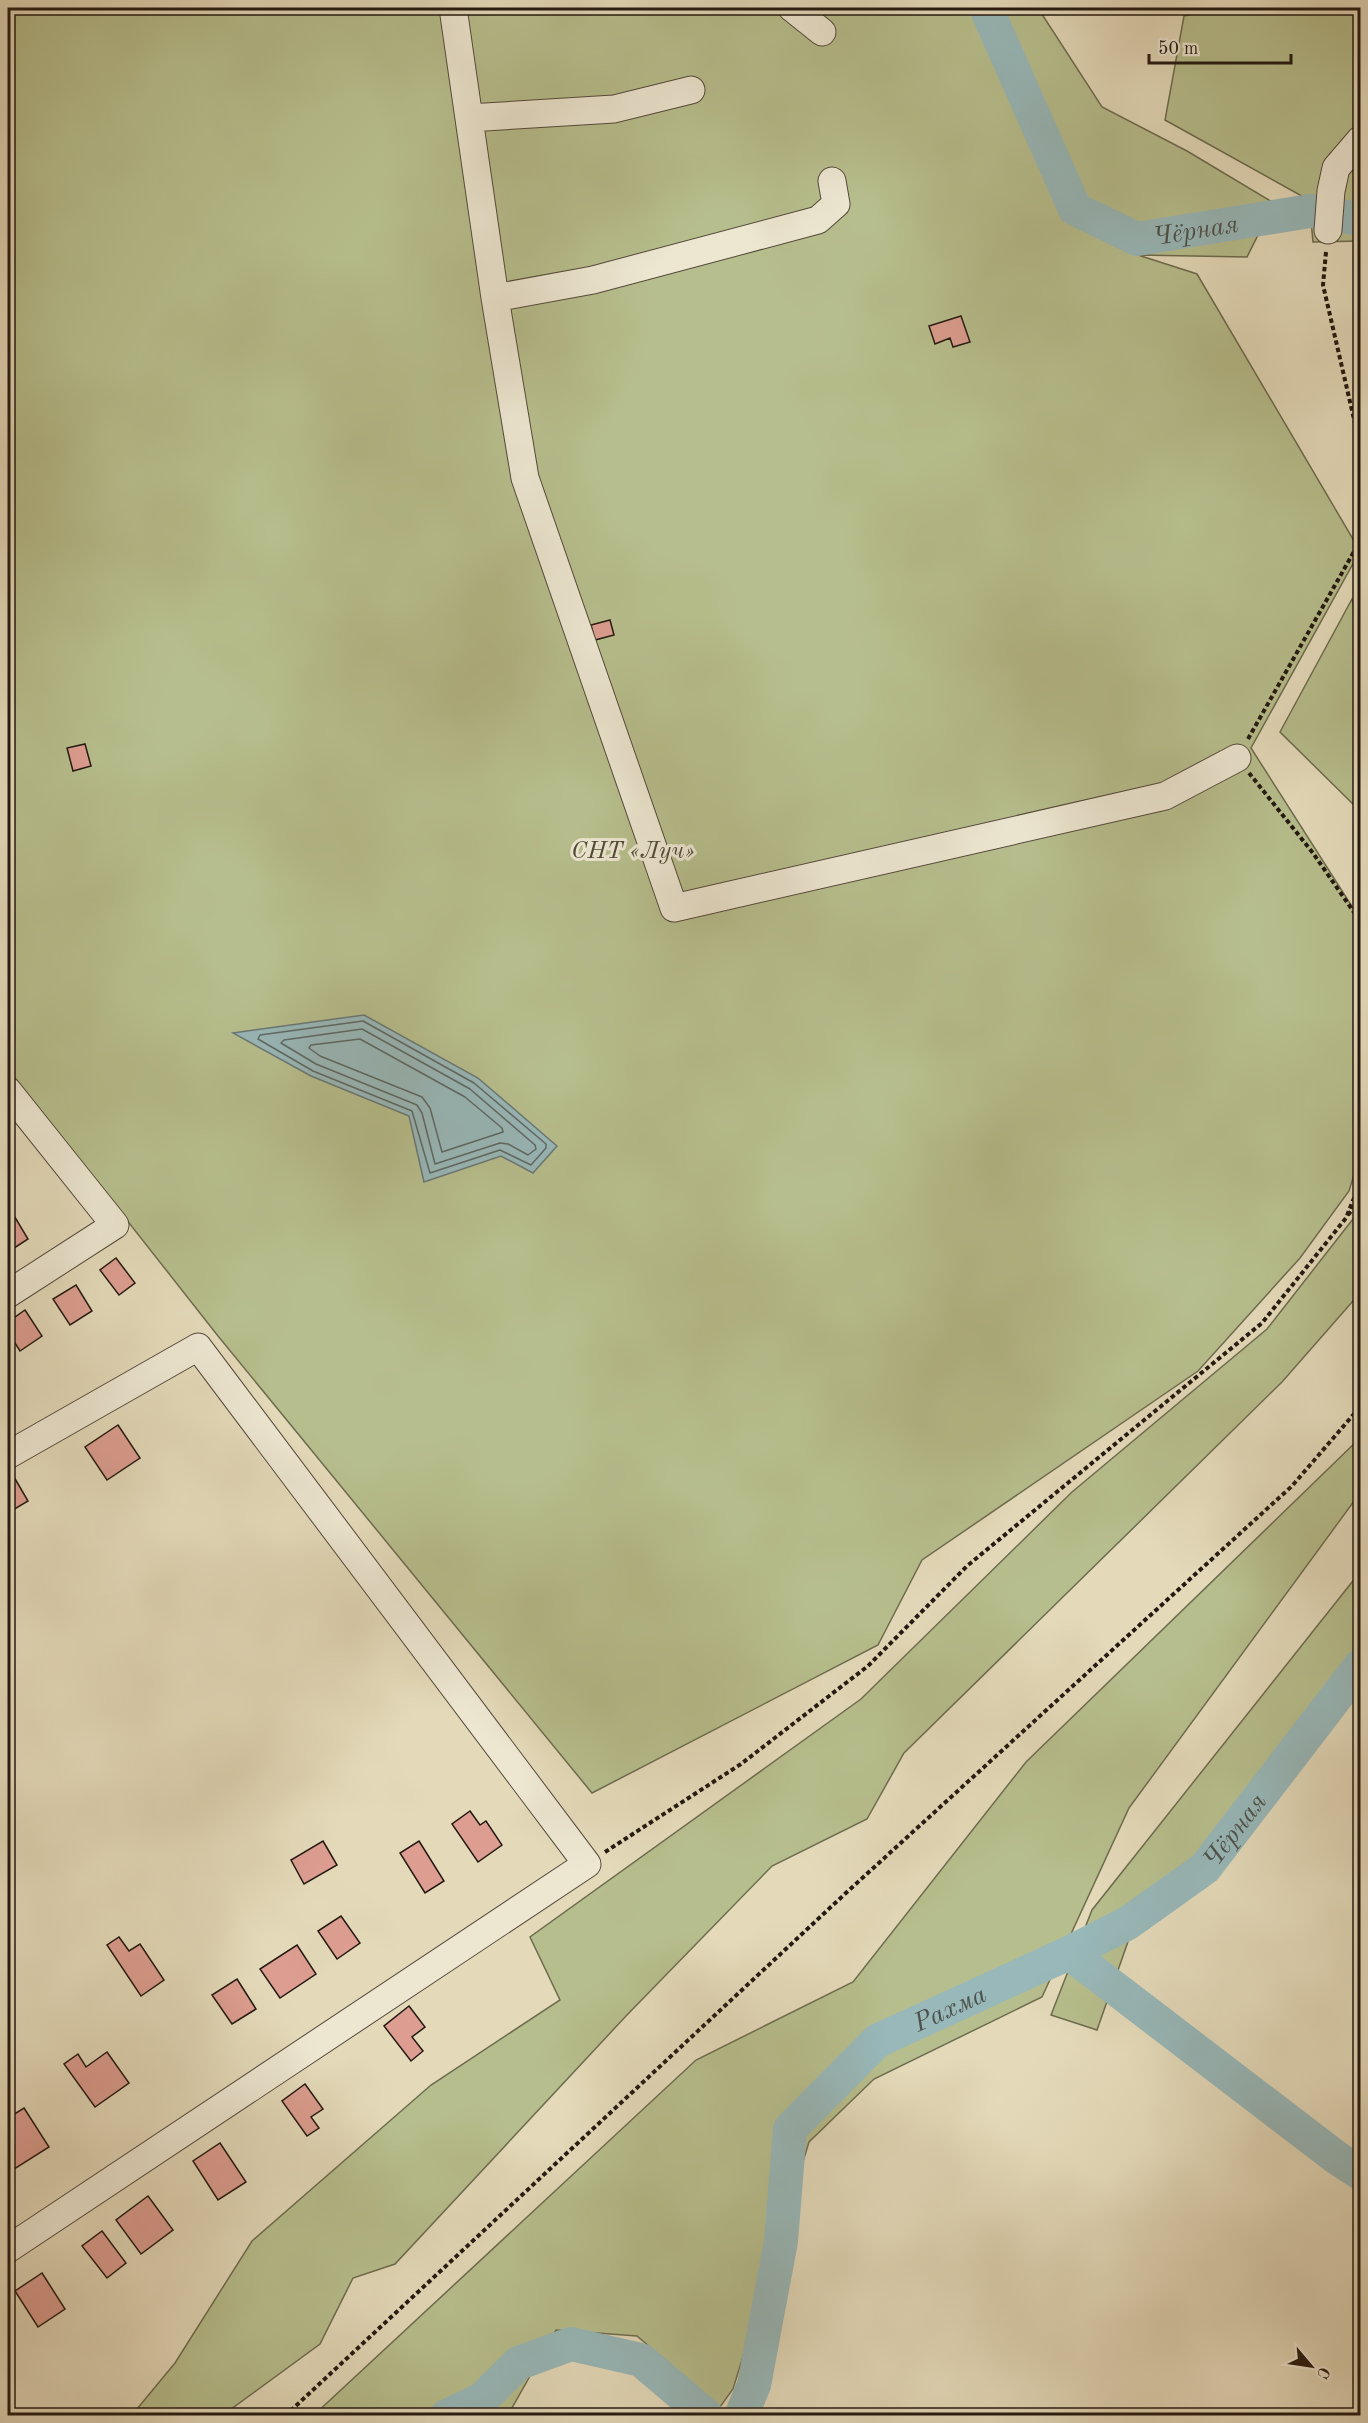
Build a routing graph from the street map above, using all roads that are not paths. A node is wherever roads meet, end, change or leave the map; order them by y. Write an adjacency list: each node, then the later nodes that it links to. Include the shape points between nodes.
1 (453, 8): 5 (street)
2 (792, 8): 3 (street)
3 (822, 32)
4 (691, 90): 5 (street, via 614,109)
5 (469, 118): 9 (street)
6 (1360, 140): 8 (street, via 1336,168)
7 (832, 181): 9 (street, via 836,204 818,220 593,280)
8 (1328, 230)
9 (495, 298): 10 (street, via 525,478 674,908 1165,796)
10 (1237, 758)
11 (8, 1091): 12 (street, via 115,1225)
12 (8, 1294)
13 (8, 1455): 14 (street, via 198,1347 587,1864)
14 (8, 2249)

